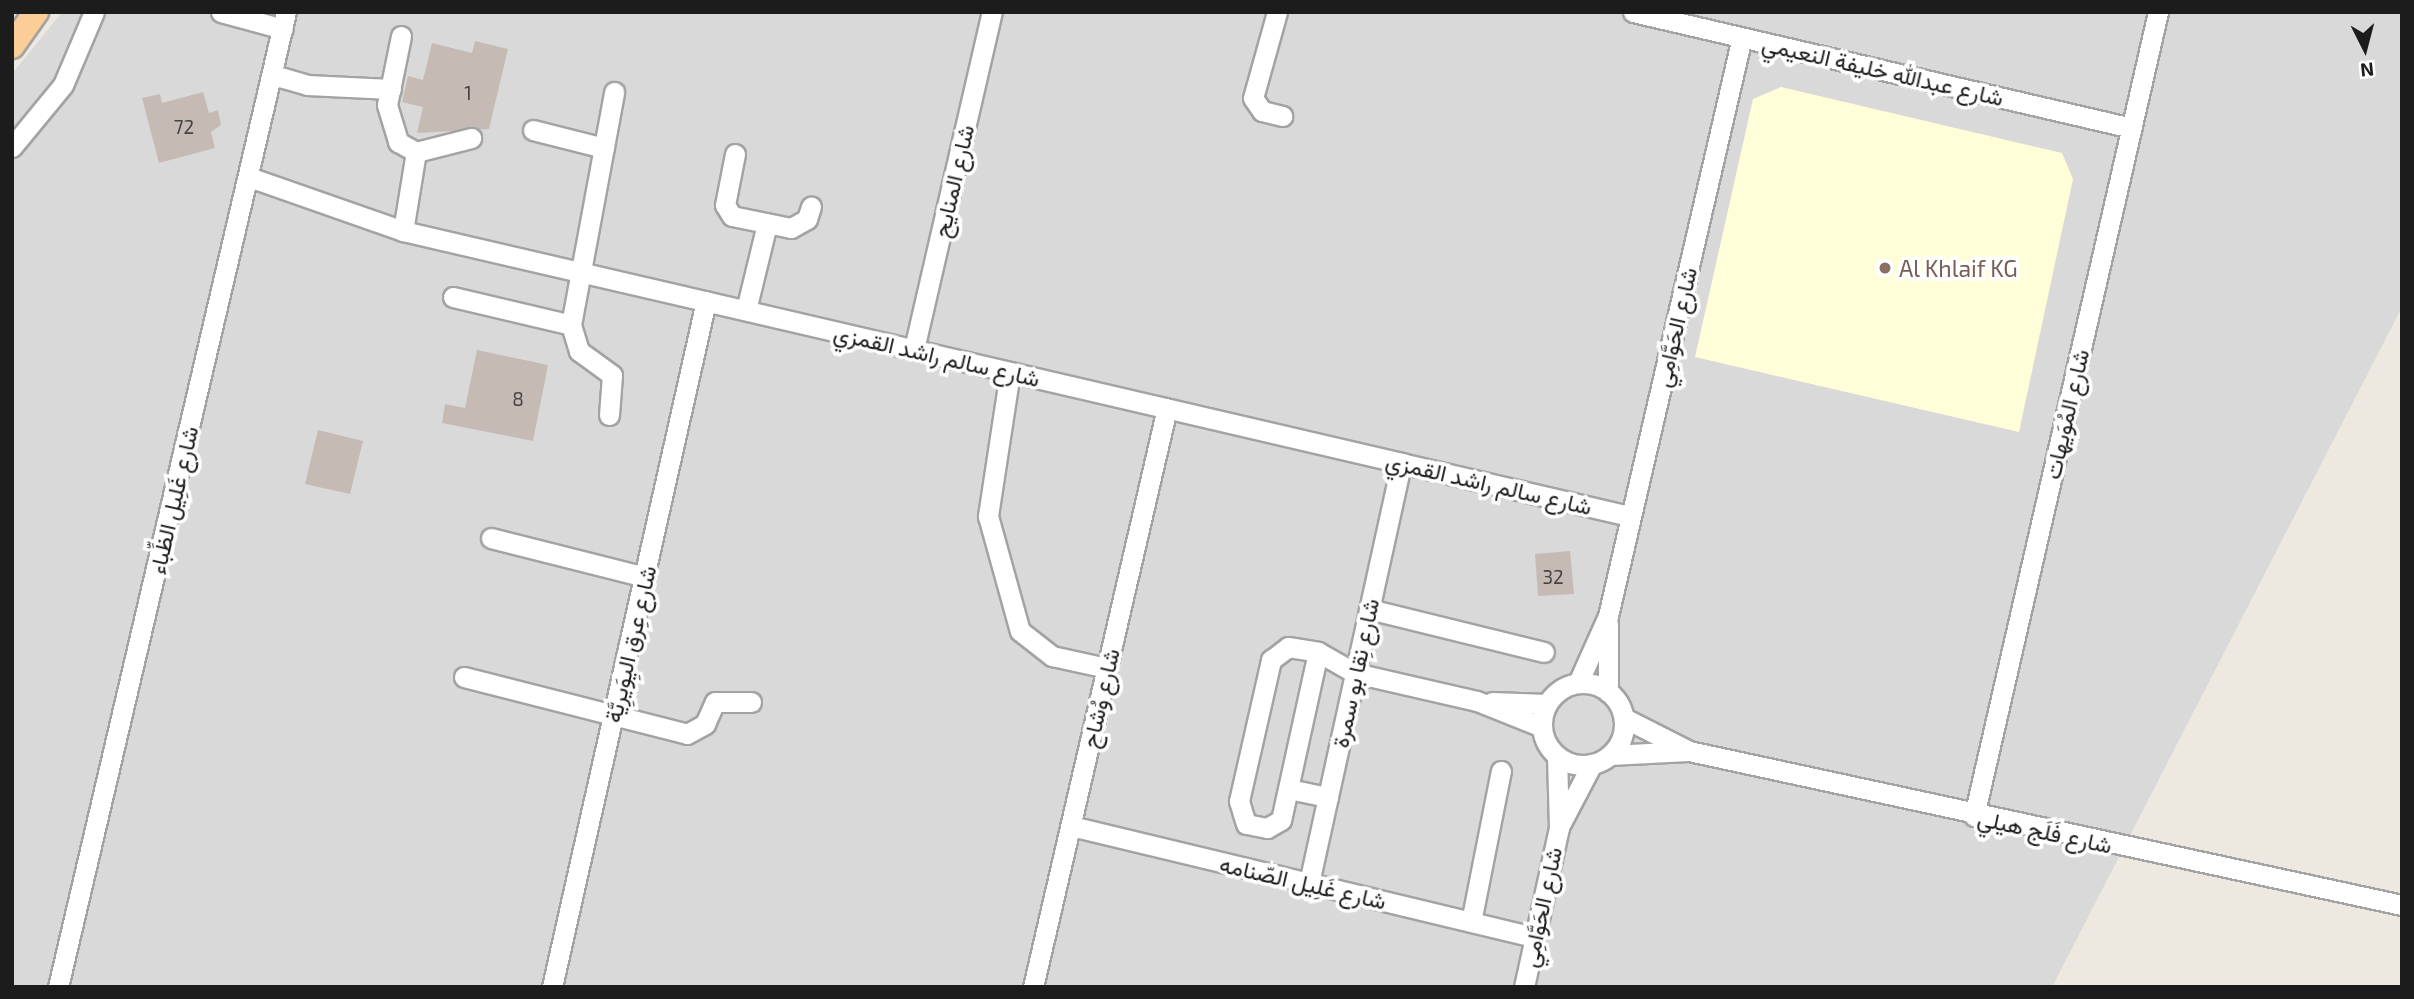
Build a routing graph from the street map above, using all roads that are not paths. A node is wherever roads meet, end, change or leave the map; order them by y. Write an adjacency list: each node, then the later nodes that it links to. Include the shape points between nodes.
1 (36, 12): 11 (main road)
2 (94, 12): 19 (street, via 63,85)
3 (992, 12): 32 (street, شارع المنايح)
4 (1276, 12): 15 (street, via 1252,98 1262,111)
5 (1633, 12): 10 (street, شارع عبدالله خليفة النعيمي)
6 (2158, 12): 16 (street, شارع المُوَيهات)
7 (225, 13): 8 (street)
8 (285, 21): 12 (street, شارع غَلِيل الظِّباء)
9 (401, 36): 13 (street)
10 (1742, 37): 16 (street, شارع عبدالله خليفة النعيمي); 37 (street, شارع الحَوَّامِي)
11 (12, 46)
12 (273, 75): 13 (street, via 307,85); 23 (street, شارع غَلِيل الظِّباء)
13 (391, 89): 21 (street, via 389,123 398,142)
14 (614, 92): 20 (street)
15 (1282, 116)
16 (2132, 128): 62 (street, شارع المُوَيهات)
17 (533, 130): 20 (street)
18 (471, 138): 21 (street)
19 (12, 147)
20 (604, 148): 27 (street)
21 (416, 152): 26 (street)
22 (735, 154): 25 (street, via 728,212)
23 (249, 177): 26 (street, شارع سالم راشد القمزي); 69 (street, شارع غَلِيل الظِّباء)
24 (811, 207): 25 (street, via 801,225)
25 (767, 224): 30 (street)
26 (403, 230): 27 (street, شارع سالم راشد القمزي)
27 (581, 272): 29 (street, شارع سالم راشد القمزي); 31 (street)
28 (453, 298): 31 (street)
29 (706, 301): 30 (street, شارع سالم راشد القمزي); 39 (street, شارع عِرق اليِوَيرِيَّة)
30 (746, 310): 32 (street, شارع سالم راشد القمزي)
31 (571, 325): 35 (street, via 579,351 612,375)
32 (914, 349): 33 (street, شارع سالم راشد القمزي)
33 (1010, 372): 34 (street, شارع سالم راشد القمزي); 44 (street, via 988,516 1020,631 1052,656)
34 (1167, 408): 36 (street, شارع سالم راشد القمزي); 44 (street, شارع وُشاح)
35 (609, 415)
36 (1401, 463): 37 (street, شارع سالم راشد القمزي); 40 (street, شارع نِقا بو سمرة)
37 (1630, 516): 41 (street, شارع الحَوَّامِي)
38 (491, 538): 39 (street)
39 (645, 577): 52 (street, شارع عِرق اليِوَيرِيَّة)
40 (1369, 609): 43 (street); 45 (street, شارع نِقا بو سمرة)
41 (1608, 616): 47 (street, شارع الحَوَّامِي); 48 (street, شارع الحَوَّامِي)
42 (1318, 652): 45 (street); 60 (street); 60 (street, via 1288,647 1271,660 1240,817 1246,824 1275,826)
43 (1544, 652)
44 (1107, 668): 63 (street, شارع وُشاح)
45 (1355, 673): 49 (street); 61 (street, شارع نِقا بو سمرة)
46 (464, 677): 52 (street)
47 (1578, 683): 48 (street); 51 (street)
48 (1608, 692): 53 (street)
49 (1477, 701): 51 (street); 54 (street)
50 (751, 702): 52 (street, via 715,702 705,724 687,734)
51 (1547, 704): 54 (street)
52 (614, 711): 70 (street, شارع عِرق اليِوَيرِيَّة)
53 (1624, 718): 55 (street, شارع فَلَج هيلي); 56 (street)
54 (1542, 727): 57 (street)
55 (1689, 751): 56 (street, شارع فَلَج هيلي); 62 (street, شارع فَلَج هيلي)
56 (1610, 755): 58 (street)
57 (1557, 756): 58 (street); 64 (street, شارع الحَوَّامِي)
58 (1592, 764): 64 (street, شارع الحَوَّامِي)
59 (1502, 771): 67 (street)
60 (1289, 789): 61 (street)
61 (1328, 797): 65 (street, شارع نِقا بو سمرة)
62 (1974, 816): 66 (street, شارع فَلَج هيلي)
63 (1071, 826): 65 (street, شارع غَلِيل الصّنامه); 71 (street, شارع وُشاح)
64 (1559, 828): 68 (street, شارع الحَوَّامِي)
65 (1309, 883): 67 (street, شارع غَلِيل الصّنامه)
66 (2402, 905)
67 (1471, 922): 68 (street, شارع غَلِيل الصّنامه)
68 (1535, 937): 72 (street, شارع الحَوَّامِي)
69 (58, 987)
70 (552, 987)
71 (1033, 987)
72 (1524, 987)

